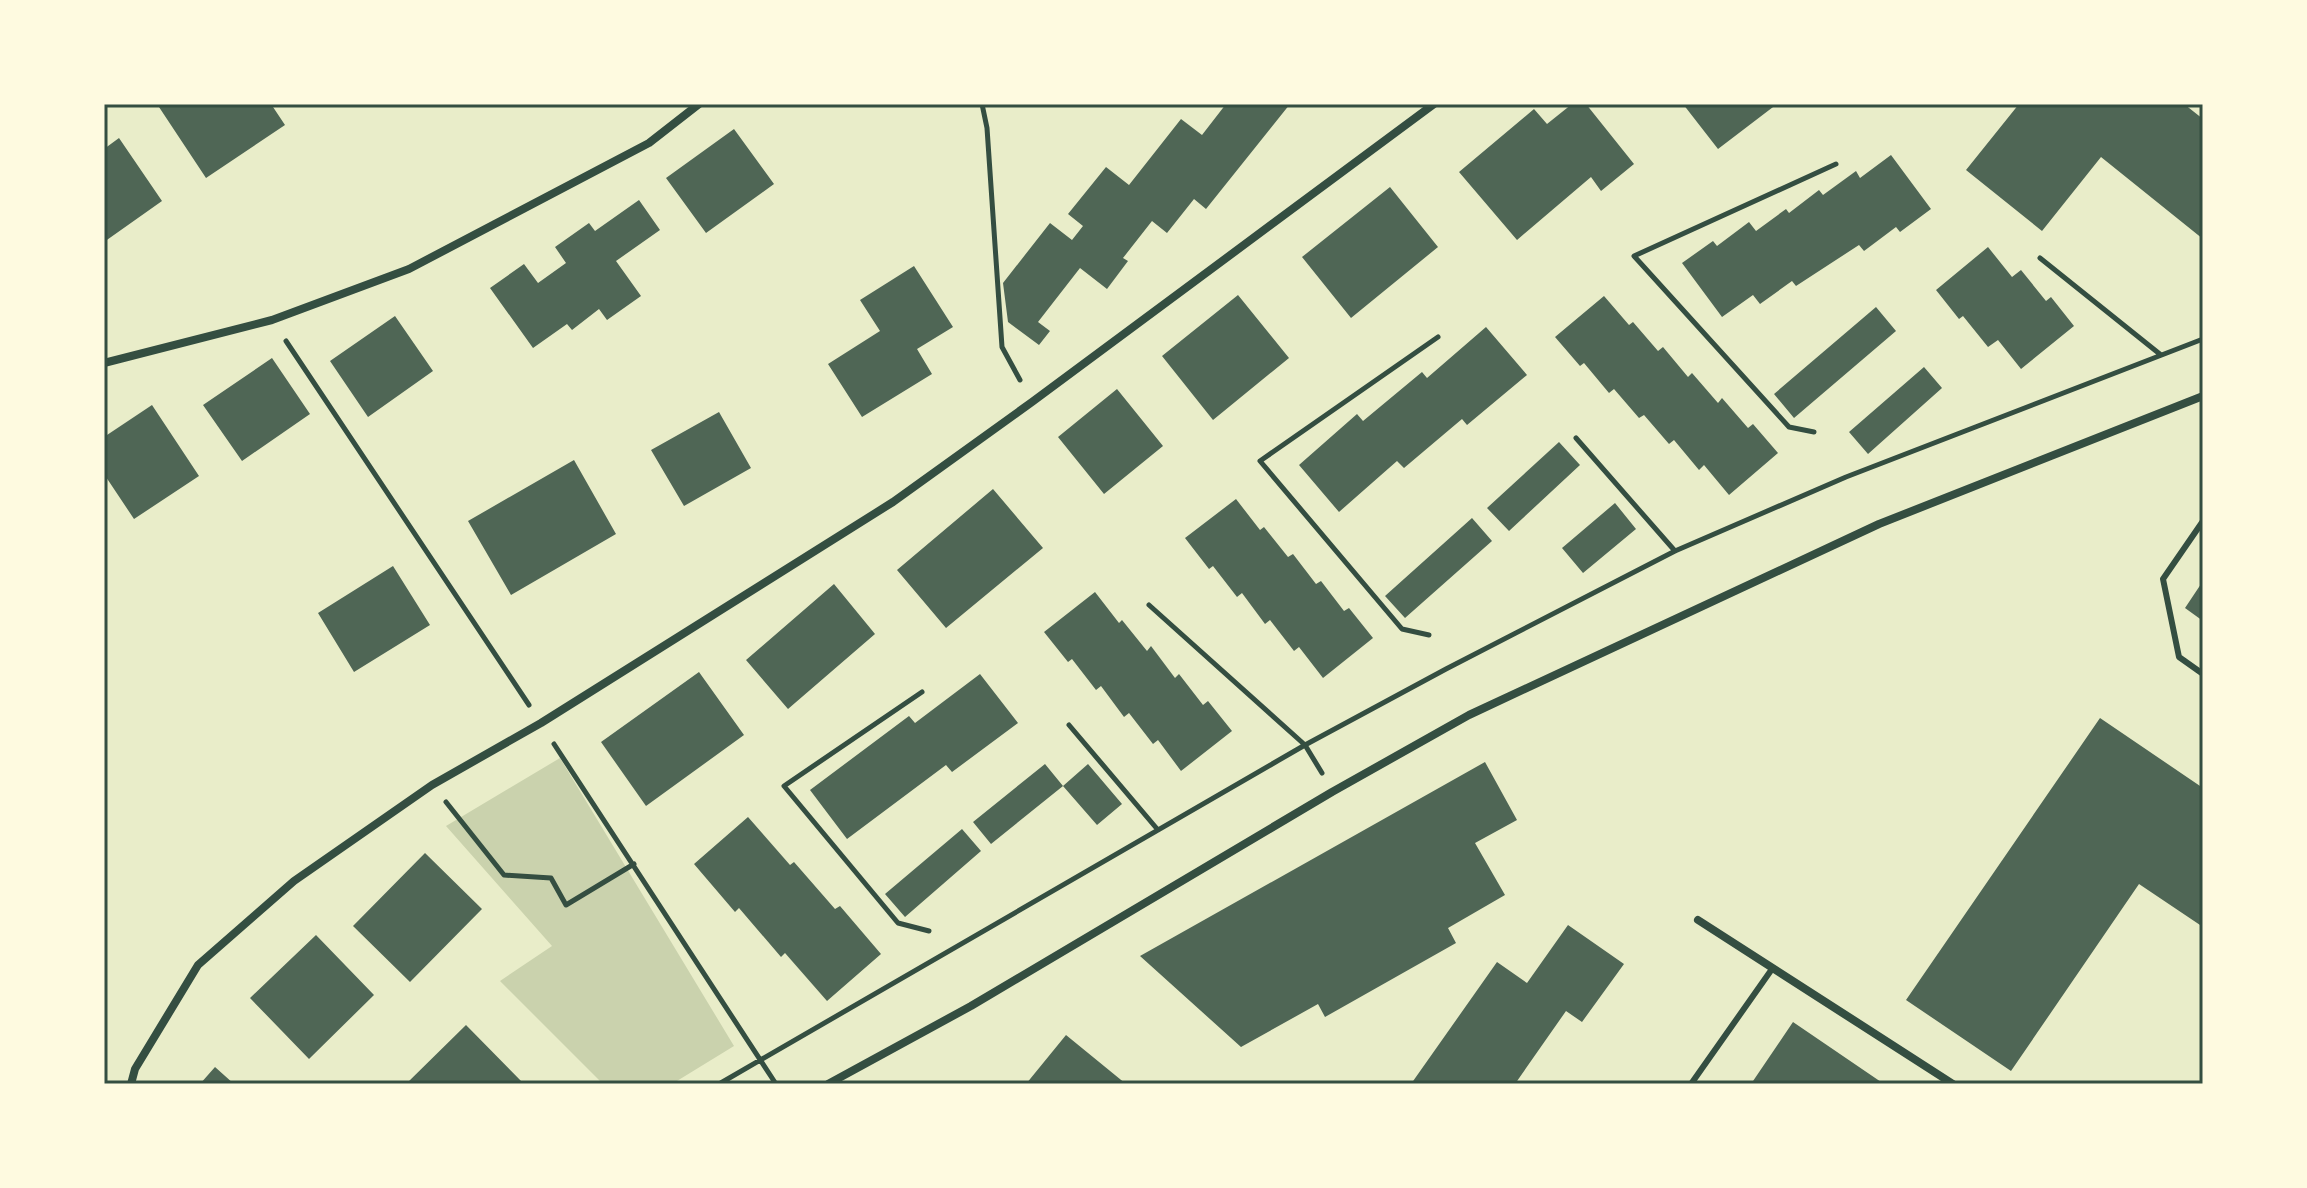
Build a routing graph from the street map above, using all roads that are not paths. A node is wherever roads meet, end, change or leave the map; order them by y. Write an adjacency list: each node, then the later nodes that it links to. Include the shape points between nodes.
1 (699, 104): 3 (street, via 649,143 409,269 272,320)
2 (1434, 104): 9 (street, via 893,502 541,723 432,785 294,881 198,965)
3 (104, 363)
4 (2203, 396): 10 (street, via 1879,524 1469,715)
5 (2203, 521): 6 (lane, via 2163,579 2179,657)
6 (2203, 674)
7 (1698, 920): 8 (street)
8 (1772, 969): 11 (lane); 12 (street)
9 (131, 1084)
10 (828, 1084)
11 (1691, 1084)
12 (1953, 1084)

